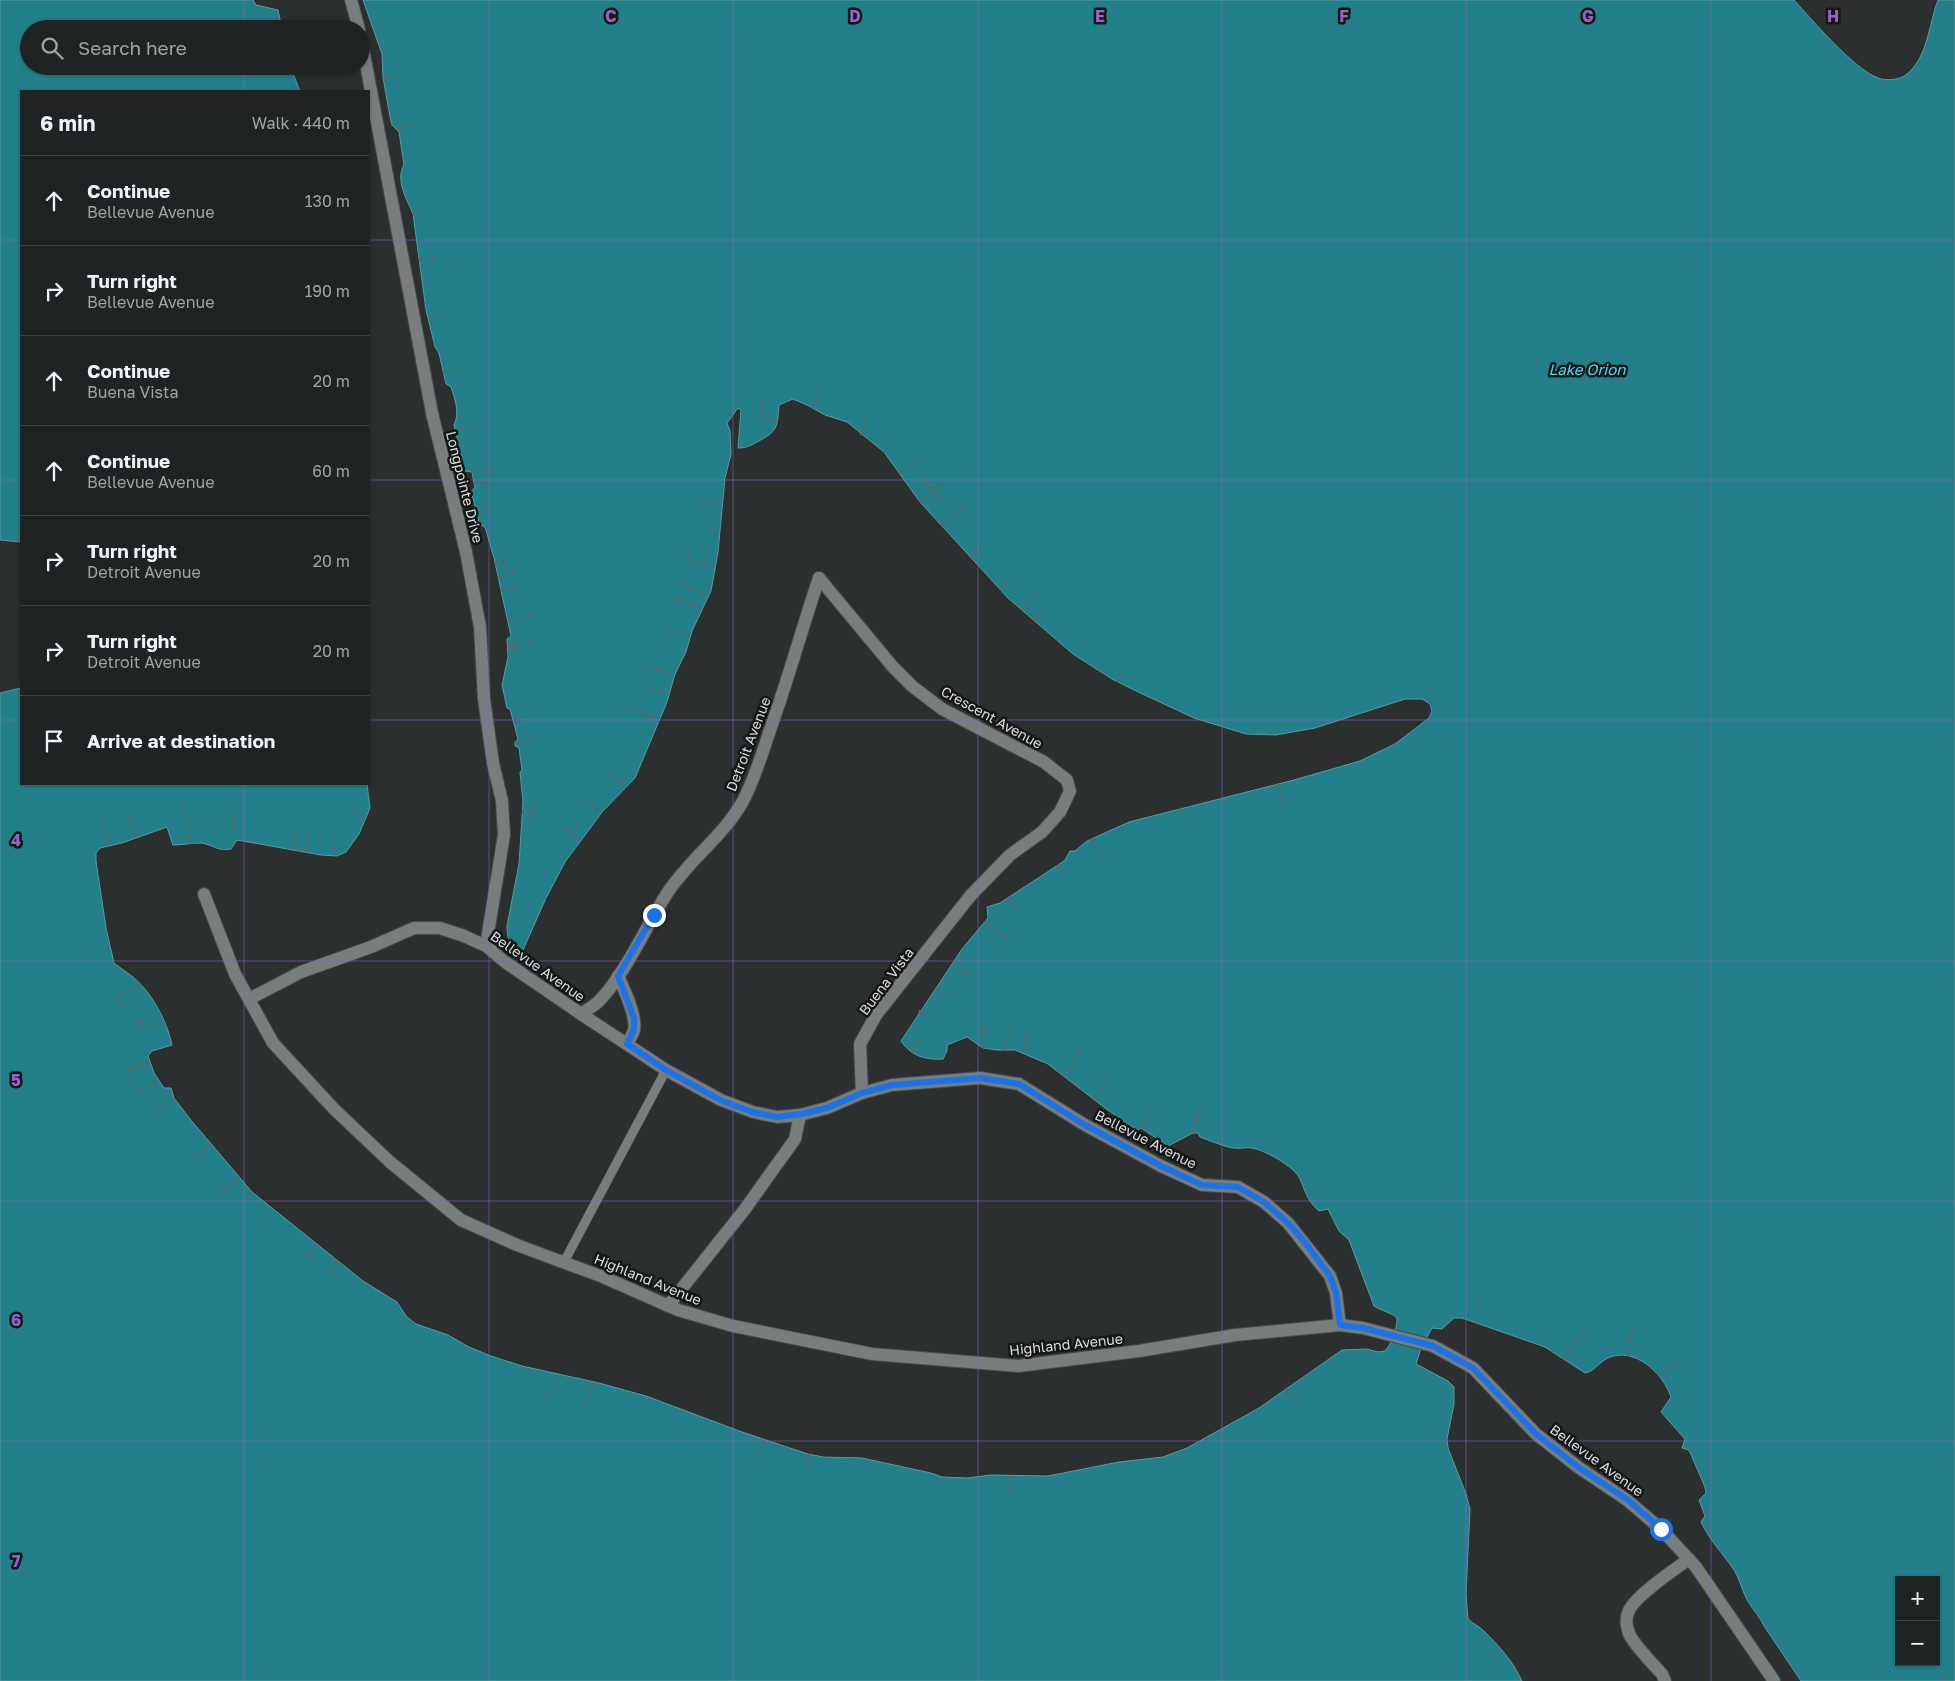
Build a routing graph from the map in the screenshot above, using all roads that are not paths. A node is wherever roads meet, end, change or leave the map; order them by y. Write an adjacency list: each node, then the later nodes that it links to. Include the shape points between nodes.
1 (351, 0): 2 (street)
2 (357, 20)
3 (368, 75): 7 (street, Longpointe Drive, via 432,413 466,552 480,627 484,699 502,801 504,835)
4 (819, 578): 5 (street, Crescent Avenue, via 912,686 942,709 1044,762 1067,780); 8 (street, Detroit Avenue, via 755,775 742,801 714,840 673,884)
5 (1070, 791): 13 (street, Buena Vista, via 1060,812 1042,832 1010,855 971,896 876,1016 860,1044)
6 (204, 894): 9 (street, Highland Avenue, via 235,974)
7 (486, 946): 9 (street, Bellevue Avenue, via 440,928 414,928 372,947 300,972); 10 (street, Bellevue Avenue)
8 (618, 976): 10 (street, Detroit Avenue, via 600,1000); 11 (street, via 634,1018 634,1029)
9 (249, 1000): 15 (street, Highland Avenue, via 273,1043 303,1077 383,1156 432,1198 461,1220)
10 (581, 1014): 11 (street, Bellevue Avenue)
11 (627, 1044): 12 (street, Bellevue Avenue)
12 (666, 1070): 14 (street, Bellevue Avenue, via 720,1100 752,1112 777,1117); 15 (lane)
13 (862, 1093): 14 (street, via 827,1108); 17 (street, Bellevue Avenue, via 892,1085 980,1078 1019,1084 1085,1125 1161,1166 1202,1185 1238,1187 1264,1202 1288,1223 1325,1269 1336,1293)
14 (800, 1114): 16 (street, via 795,1139 745,1209)
15 (564, 1262): 16 (street, Highland Avenue)
16 (668, 1306): 17 (street, Highland Avenue, via 733,1326 872,1354 1018,1366 1235,1335)
17 (1340, 1325): 18 (street, Bellevue Avenue, via 1433,1346 1473,1368 1536,1434 1628,1500)
18 (1689, 1559): 19 (street, via 1632,1604 1627,1613 1631,1638); 20 (street, Bellevue Avenue)
19 (1663, 1678)
20 (1774, 1681)

